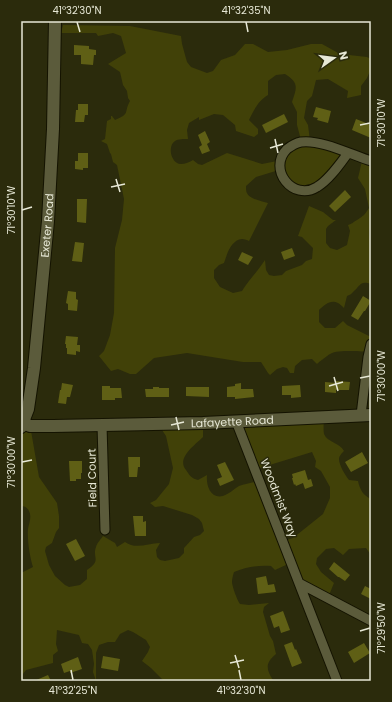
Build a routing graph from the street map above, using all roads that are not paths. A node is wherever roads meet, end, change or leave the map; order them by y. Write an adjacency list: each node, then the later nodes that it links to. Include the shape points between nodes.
1 (55, 21): 7 (street, Exeter Road, via 48,221 34,368 28,409)
2 (348, 153): 2 (street, via 315,142 299,142 291,146 281,159 282,176 294,188 302,191 311,190 324,182); 3 (street)
3 (371, 161)
4 (371, 344): 5 (street, via 368,357)
5 (366, 415): 6 (street, Lafayette Road)
6 (236, 421): 8 (street, Lafayette Road); 10 (street, Woodmist Way)
7 (22, 425): 8 (street, Lafayette Road)
8 (102, 425): 9 (street, Field Court)
9 (105, 530)
10 (299, 583): 11 (street); 12 (street, Woodmist Way)
11 (371, 621)
12 (337, 681)

